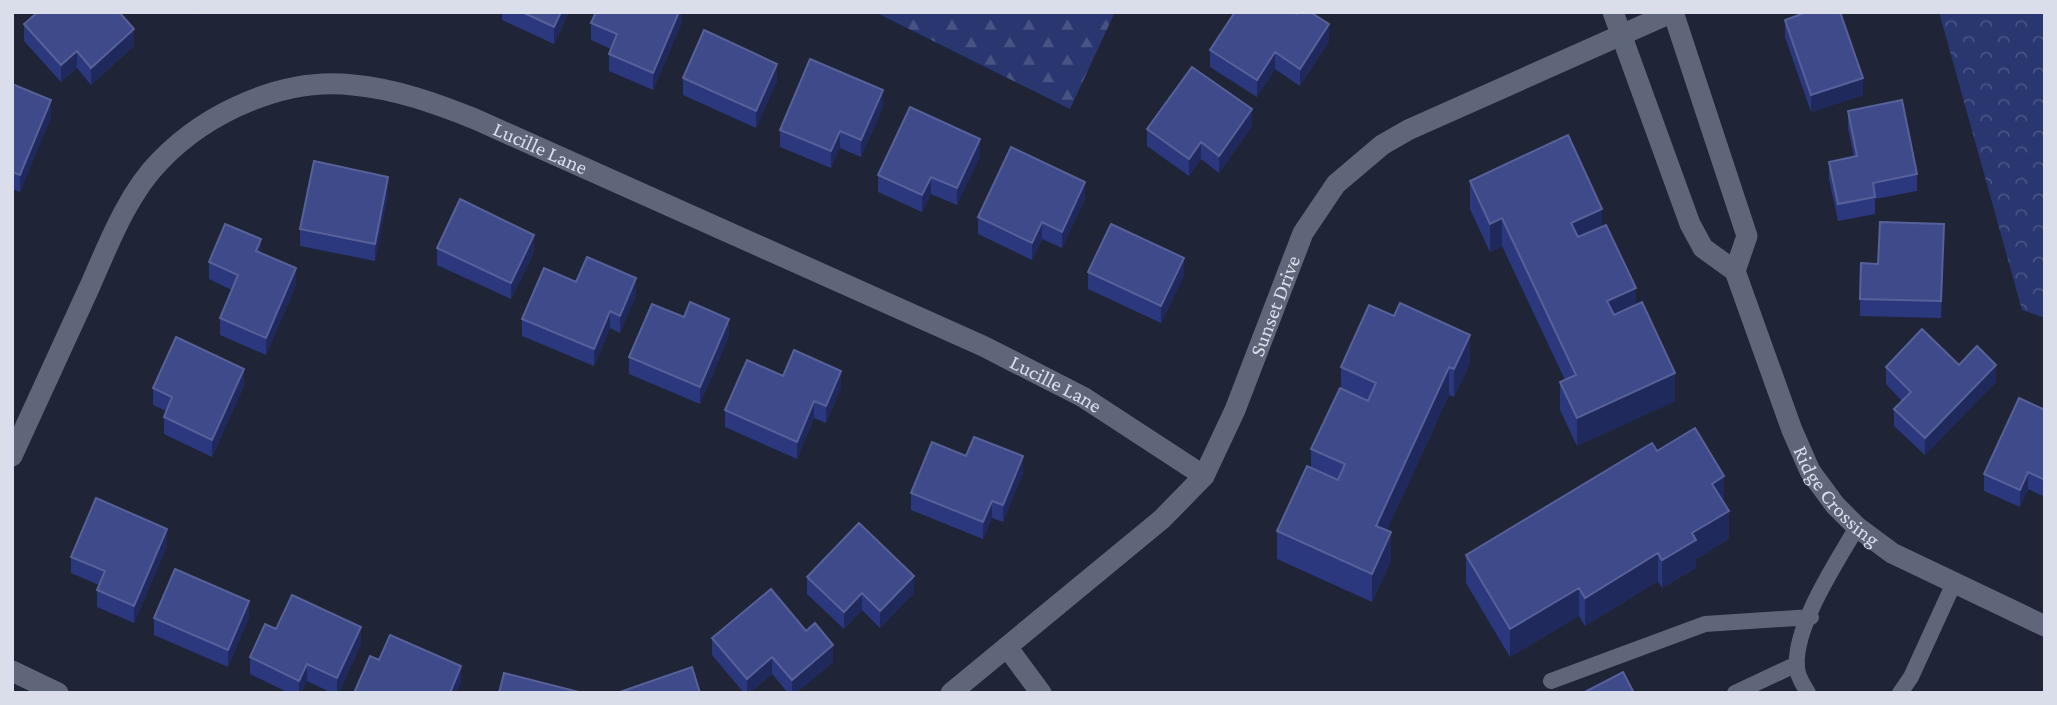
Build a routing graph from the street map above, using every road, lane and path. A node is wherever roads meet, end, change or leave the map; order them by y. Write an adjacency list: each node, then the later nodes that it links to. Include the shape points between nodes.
1 (1613, 12): 3 (street)
2 (1673, 12): 3 (street, Sunset Drive); 4 (street, via 1747,236)
3 (1621, 35): 4 (street, via 1690,223 1703,248); 6 (street, Sunset Drive, via 1408,130 1382,145 1336,184 1298,243 1235,410)
4 (1735, 271): 7 (street, Ridge Crossing, via 1810,471)
5 (12, 456): 6 (street, Lucille Lane, via 105,251 159,161 190,135 257,97 307,86 350,84 426,100 475,119 983,346 1083,397)
6 (1204, 476): 11 (street, Sunset Drive, via 1162,519)
7 (1857, 527): 8 (street, Ridge Crossing, via 1892,553); 9 (lane)
8 (1954, 583): 10 (street, Ridge Crossing); 20 (lane)
9 (1811, 617): 12 (lane); 14 (lane, via 1705,624)
10 (2045, 626)
11 (1007, 647): 16 (street, Sunset Drive); 17 (street)
12 (1797, 664): 18 (lane); 19 (lane)
13 (12, 671): 15 (street)
14 (1551, 681)
15 (58, 693)
16 (951, 693)
17 (1041, 693)
18 (1735, 693)
19 (1808, 693)
20 (1900, 693)

